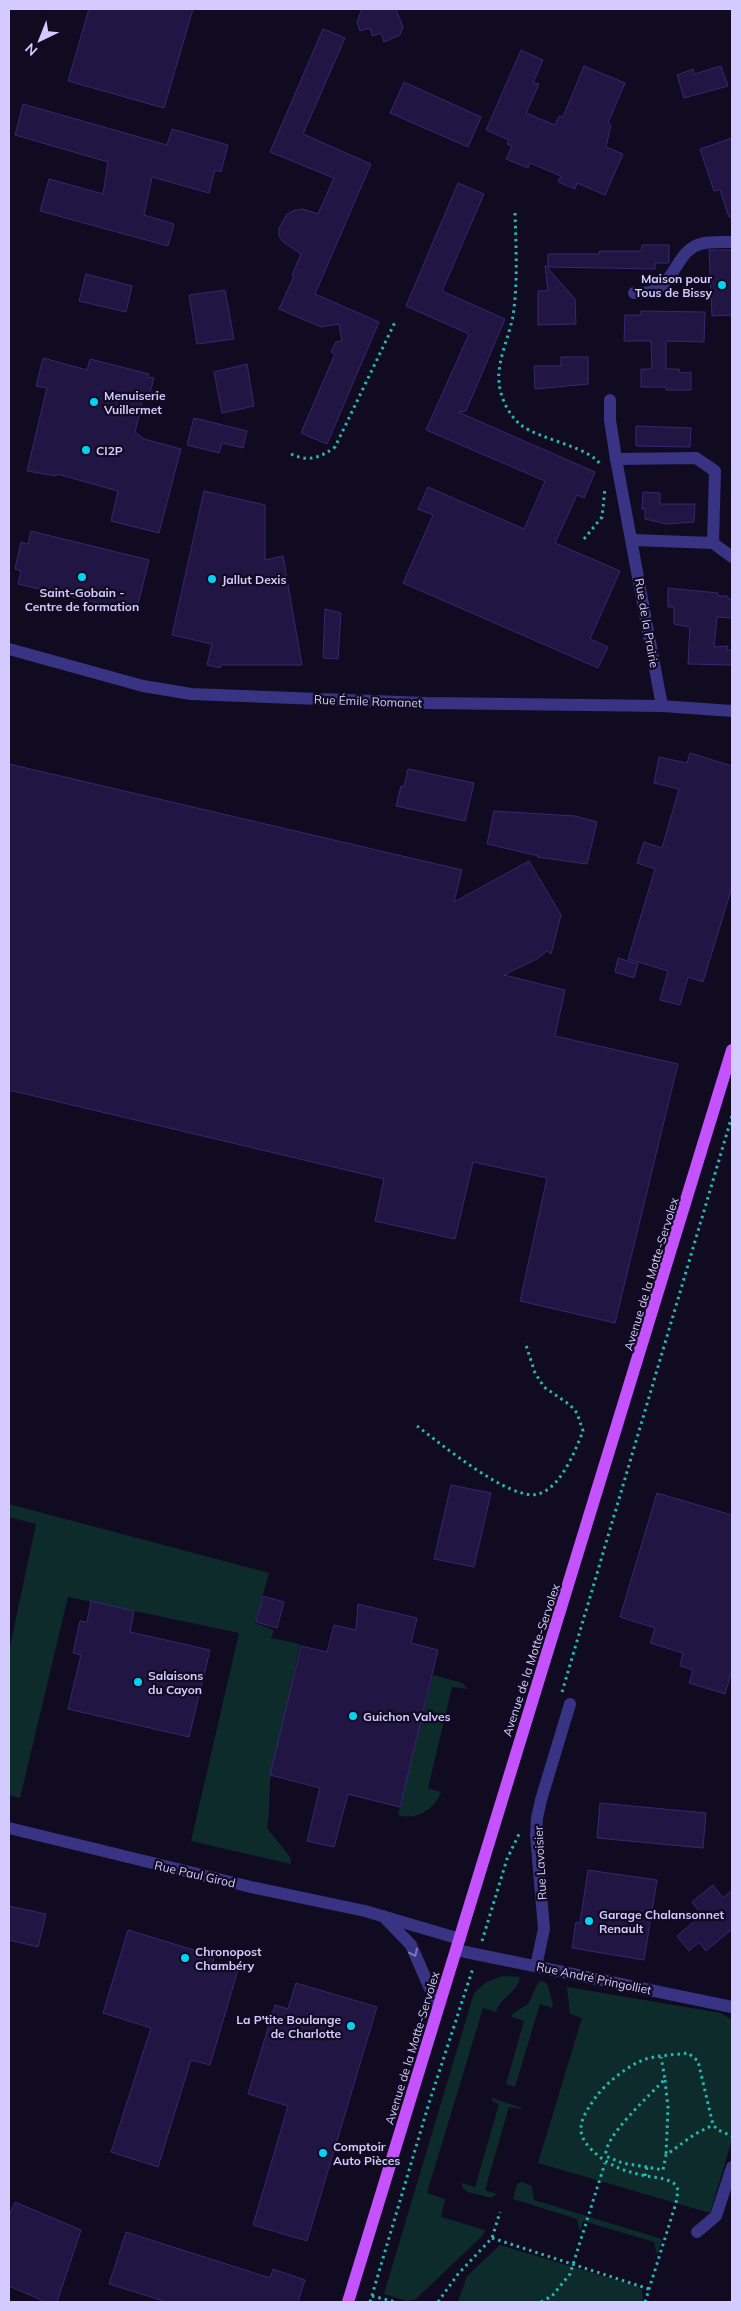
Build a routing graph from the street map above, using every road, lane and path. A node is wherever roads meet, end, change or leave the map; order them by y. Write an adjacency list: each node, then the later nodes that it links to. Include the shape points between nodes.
1 (516, 213): 8 (path, via 514,304 510,336 500,363 499,382 504,404 520,425 551,441 588,453 599,462)
2 (732, 242): 3 (street, via 700,243 682,258 662,285 650,292)
3 (634, 293)
4 (396, 320): 6 (path, via 335,447 324,456 312,459 301,459)
5 (610, 400): 7 (street, Rue de la Prairie)
6 (291, 454)
7 (616, 458): 11 (street, Rue de la Prairie); 12 (street, via 696,458 715,471)
8 (604, 473)
9 (605, 483): 10 (path, via 602,517)
10 (584, 539)
11 (633, 540): 12 (street); 15 (street, Rue de la Prairie)
12 (713, 543): 13 (street)
13 (732, 557)
14 (9, 649): 15 (street, Rue Émile Romanet, via 143,686 191,694 426,703)
15 (662, 706): 16 (street, Rue Émile Romanet)
16 (732, 711)
17 (732, 1050): 23 (main road, Avenue de la Motte-Servolex, via 621,1422)
18 (525, 1342): 19 (path, via 535,1373 544,1387 578,1413 583,1431 565,1471 551,1486 539,1494 525,1496 498,1483)
19 (417, 1426)
20 (570, 1704): 24 (street, Rue Lavoisier, via 537,1818 544,1929)
21 (9, 1828): 22 (street, Rue Paul Girod)
22 (383, 1916): 23 (street, Rue Paul Girod); 25 (street, one-way to 25, via 411,1946)
23 (458, 1944): 24 (street, Rue André Pringolliet); 25 (main road, Avenue de la Motte-Servolex)
24 (536, 1966): 26 (street, Rue André Pringolliet)
25 (438, 2007): 42 (main road, Avenue de la Motte-Servolex)
26 (732, 2007)
27 (661, 2057): 28 (path); 29 (path, via 693,2055 700,2068); 32 (path, via 644,2059 618,2076 598,2094 583,2119 580,2130 583,2140)
28 (665, 2079): 31 (path, via 668,2108); 33 (path, via 610,2138 605,2151 606,2156 622,2163)
29 (713, 2125): 30 (path); 31 (path, via 694,2134)
30 (732, 2136)
31 (666, 2155): 33 (path, via 662,2170)
32 (605, 2163): 35 (path); 39 (path)
33 (647, 2167): 35 (path)
34 (732, 2167): 37 (street, via 716,2216)
35 (645, 2176): 40 (path, via 672,2182 678,2190)
36 (500, 2212): 38 (path)
37 (698, 2232)
38 (492, 2238): 39 (path); 44 (path, via 458,2274)
39 (574, 2263): 40 (path); 45 (path, via 562,2285)
40 (649, 2289): 46 (path)
41 (372, 2296): 43 (path)
42 (348, 2302)
43 (396, 2302)
44 (438, 2302)
45 (541, 2302)
46 (645, 2302)

